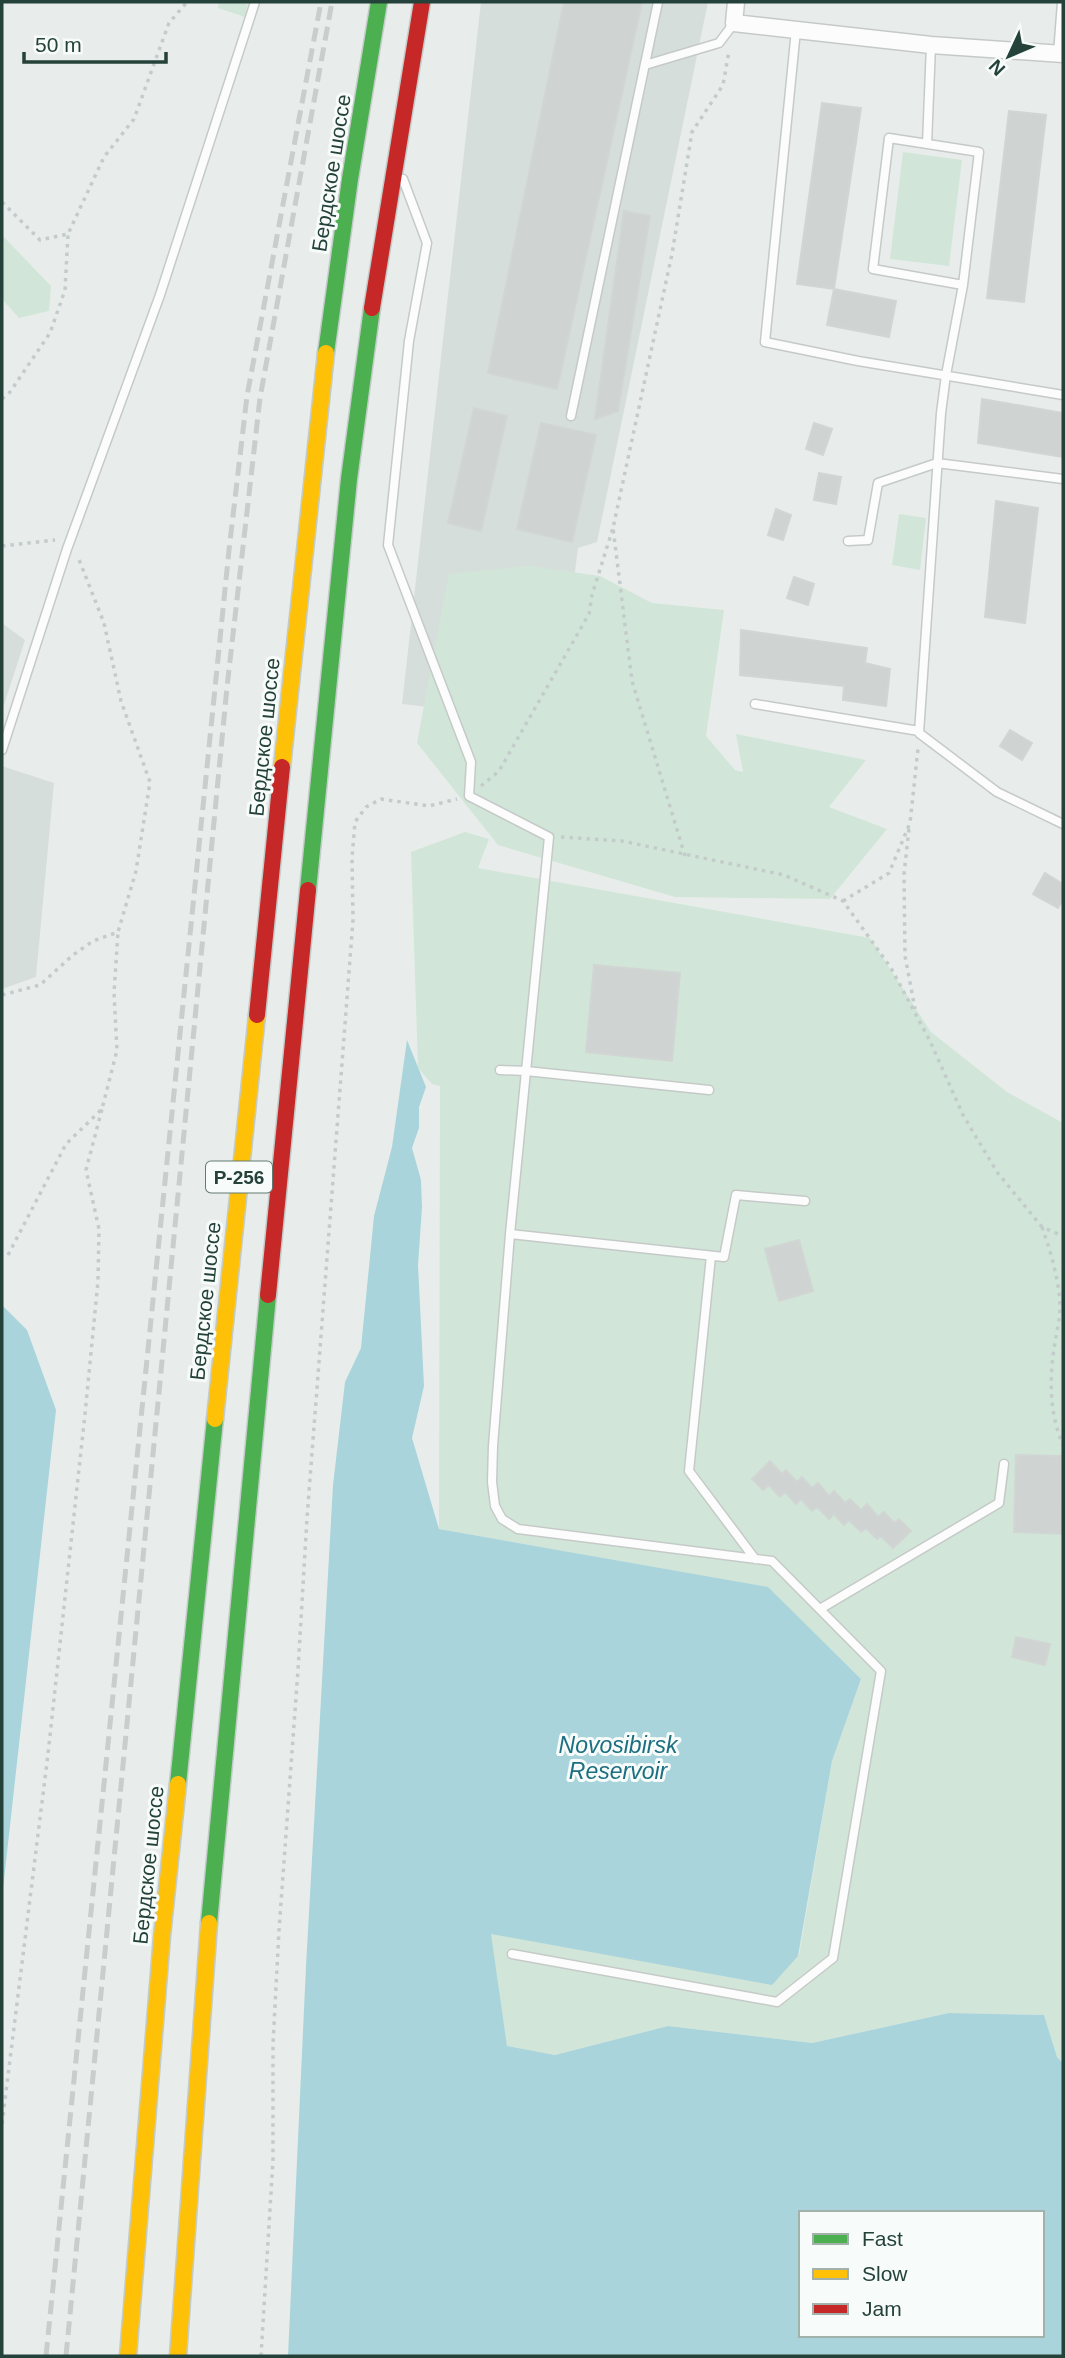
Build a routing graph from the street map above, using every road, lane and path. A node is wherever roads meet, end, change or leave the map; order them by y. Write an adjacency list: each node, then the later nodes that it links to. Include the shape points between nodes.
1 (187, 2): 16 (path, via 169,23 134,119 104,157)
2 (255, 2): 25 (lane, via 160,295)
3 (379, 2): 56 (highway, Бердское шоссе / Р-256, via 324,361 162,1936)
4 (422, 2): 14 (highway, Р-256)
5 (658, 2): 12 (lane)
6 (736, 2): 8 (street)
7 (1062, 2): 11 (lane)
8 (734, 23): 9 (street); 12 (lane, via 719,43); 24 (path, via 723,86 692,132 672,254)
9 (796, 30): 10 (street); 18 (lane, via 765,342)
10 (931, 45): 11 (street); 13 (lane)
11 (1061, 54)
12 (645, 65): 21 (lane)
13 (927, 144): 17 (lane, via 979,152); 17 (lane, via 889,138 873,269)
14 (395, 160): 31 (lane, via 427,243 409,341 388,545 471,762); 57 (highway, Р-256, via 349,478 248,1491 208,1937)
15 (2, 202): 16 (path, via 40,240)
16 (68, 234): 20 (path, via 65,290 50,333)
17 (964, 285): 18 (lane)
18 (946, 374): 19 (lane); 22 (lane)
19 (1063, 395)
20 (2, 399)
21 (570, 416)
22 (937, 463): 23 (lane); 26 (lane, via 878,482 869,540); 29 (lane)
23 (1063, 479)
24 (613, 528): 31 (path, via 589,614 499,771); 35 (path, via 632,681)
25 (71, 538): 27 (path); 30 (lane); 37 (path, via 104,623 121,701 150,782 136,871)
26 (848, 541)
27 (2, 546)
28 (755, 704): 29 (lane)
29 (919, 732): 32 (path); 33 (lane, via 997,792)
30 (2, 750)
31 (469, 796): 34 (lane); 58 (path, via 429,806 381,799 366,807 355,822 353,920 279,1930 273,2160)
32 (910, 823): 36 (path, via 889,873); 39 (path, via 904,874 905,956)
33 (1063, 824)
34 (549, 837): 35 (path, via 622,841); 41 (lane)
35 (685, 856): 36 (path, via 784,875)
36 (843, 901): 39 (path, via 891,968)
37 (118, 932): 38 (path, via 93,941 40,985); 43 (path, via 117,1050)
38 (2, 995)
39 (916, 1014): 45 (path, via 962,1115 997,1172)
40 (500, 1070): 41 (lane)
41 (526, 1070): 42 (lane); 46 (lane)
42 (709, 1090)
43 (102, 1108): 48 (path, via 66,1144); 55 (path, via 86,1170 99,1230 85,1414)
44 (805, 1201): 49 (lane, via 736,1195 724,1257)
45 (1042, 1227): 47 (path); 50 (path, via 1054,1263 1060,1308 1051,1394)
46 (510, 1234): 49 (lane); 52 (lane, via 493,1446 492,1482 502,1519 518,1529)
47 (1063, 1236)
48 (8, 1255)
49 (711, 1256): 52 (lane, via 689,1471)
50 (1063, 1445)
51 (1004, 1464): 53 (lane, via 999,1503)
52 (755, 1559): 53 (lane, via 772,1561)
53 (820, 1609): 54 (lane, via 881,1671 833,1958 777,2002)
54 (512, 1954)
55 (2, 2124)
56 (128, 2356)
57 (178, 2356)
58 (261, 2356)

